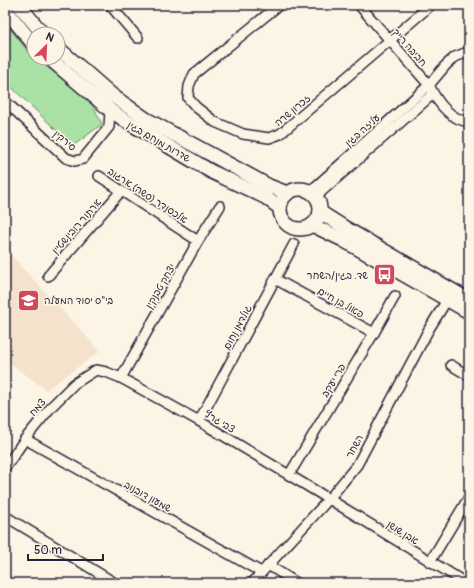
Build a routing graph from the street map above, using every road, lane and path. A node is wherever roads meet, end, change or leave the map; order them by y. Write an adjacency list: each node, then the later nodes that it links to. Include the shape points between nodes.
1 (19, 5): 7 (street)
2 (279, 5): 10 (street, זכרון שרה, via 194,74 189,86 188,98 196,107 215,122 243,134 269,138 280,134)
3 (359, 5): 10 (street, חביבה רייך)
4 (431, 5): 10 (street, זכרון שרה)
5 (112, 6): 9 (street)
6 (5, 9): 8 (street)
7 (36, 26)
8 (26, 35)
9 (138, 38)
10 (390, 40): 14 (street, חביבה רייך)
11 (469, 53): 14 (street, עליזה בגין, via 455,57)
12 (66, 55): 23 (street, שדרות מנחם בגין, via 113,96 146,120 269,186)
13 (58, 66): 17 (street, שדרות מנחם בגין)
14 (429, 85): 15 (street); 24 (street, עליזה בגין, via 315,187)
15 (433, 94): 19 (street, via 448,112 457,119); 24 (street, עליזה בגין, via 322,191)
16 (5, 101): 20 (street, סירקין, via 66,158 75,161 83,159)
17 (110, 110): 18 (street, שדרות מנחם בגין); 20 (street)
18 (126, 121): 20 (street); 26 (street, שדרות מנחם בגין, via 212,172 265,197)
19 (469, 122)
20 (109, 127)
21 (99, 176): 22 (street, אלכסנדר (סשה) ארגוב)
22 (121, 191): 29 (street, אלכסנדר (סשה) ארגוב); 33 (street, ארתור רובינשטיין)
23 (287, 193): 24 (street, via 298,188); 26 (street)
24 (313, 194): 27 (street)
25 (220, 206): 30 (street, יצחק טבנקין)
26 (280, 208): 28 (street, via 283,219 292,227 304,229)
27 (320, 212): 28 (street); 37 (street)
28 (312, 225): 36 (street)
29 (185, 232): 30 (street, אלכסנדר (סשה) ארגוב); 32 (street, אלכסנדר (סשה) ארגוב, via 190,239)
30 (198, 241): 32 (street, יצחק טבנקין)
31 (294, 244): 34 (street, גולדמן נחום)
32 (191, 253): 43 (street, יצחק טבנקין)
33 (48, 276)
34 (275, 278): 39 (street, פאול בן חיים); 44 (street, גולדמן נחום)
35 (395, 296): 39 (street, פרי יעקב)
36 (447, 300): 38 (street); 49 (street, השחר, via 357,465)
37 (469, 300)
38 (469, 312)
39 (374, 333): 47 (street, פרי יעקב)
40 (451, 365): 42 (street)
41 (96, 370): 43 (street, צבי גרץ); 45 (street, צמח, via 74,384)
42 (469, 376)
43 (121, 378): 44 (street, צבי גרץ)
44 (199, 421): 47 (street, צבי גרץ)
45 (24, 439): 46 (street, צמח); 53 (street, שמעון דובנוב)
46 (5, 468)
47 (289, 475): 49 (street, צבי גרץ)
48 (469, 497): 51 (street)
49 (329, 499): 51 (street, אבן שושן); 52 (street, השחר)
50 (5, 516): 54 (street)
51 (430, 562): 57 (street, אבן שושן)
52 (268, 565): 53 (street, השחר); 56 (street)
53 (262, 572): 55 (street, השחר)
54 (115, 583)
55 (252, 583)
56 (297, 583)
57 (466, 583)

